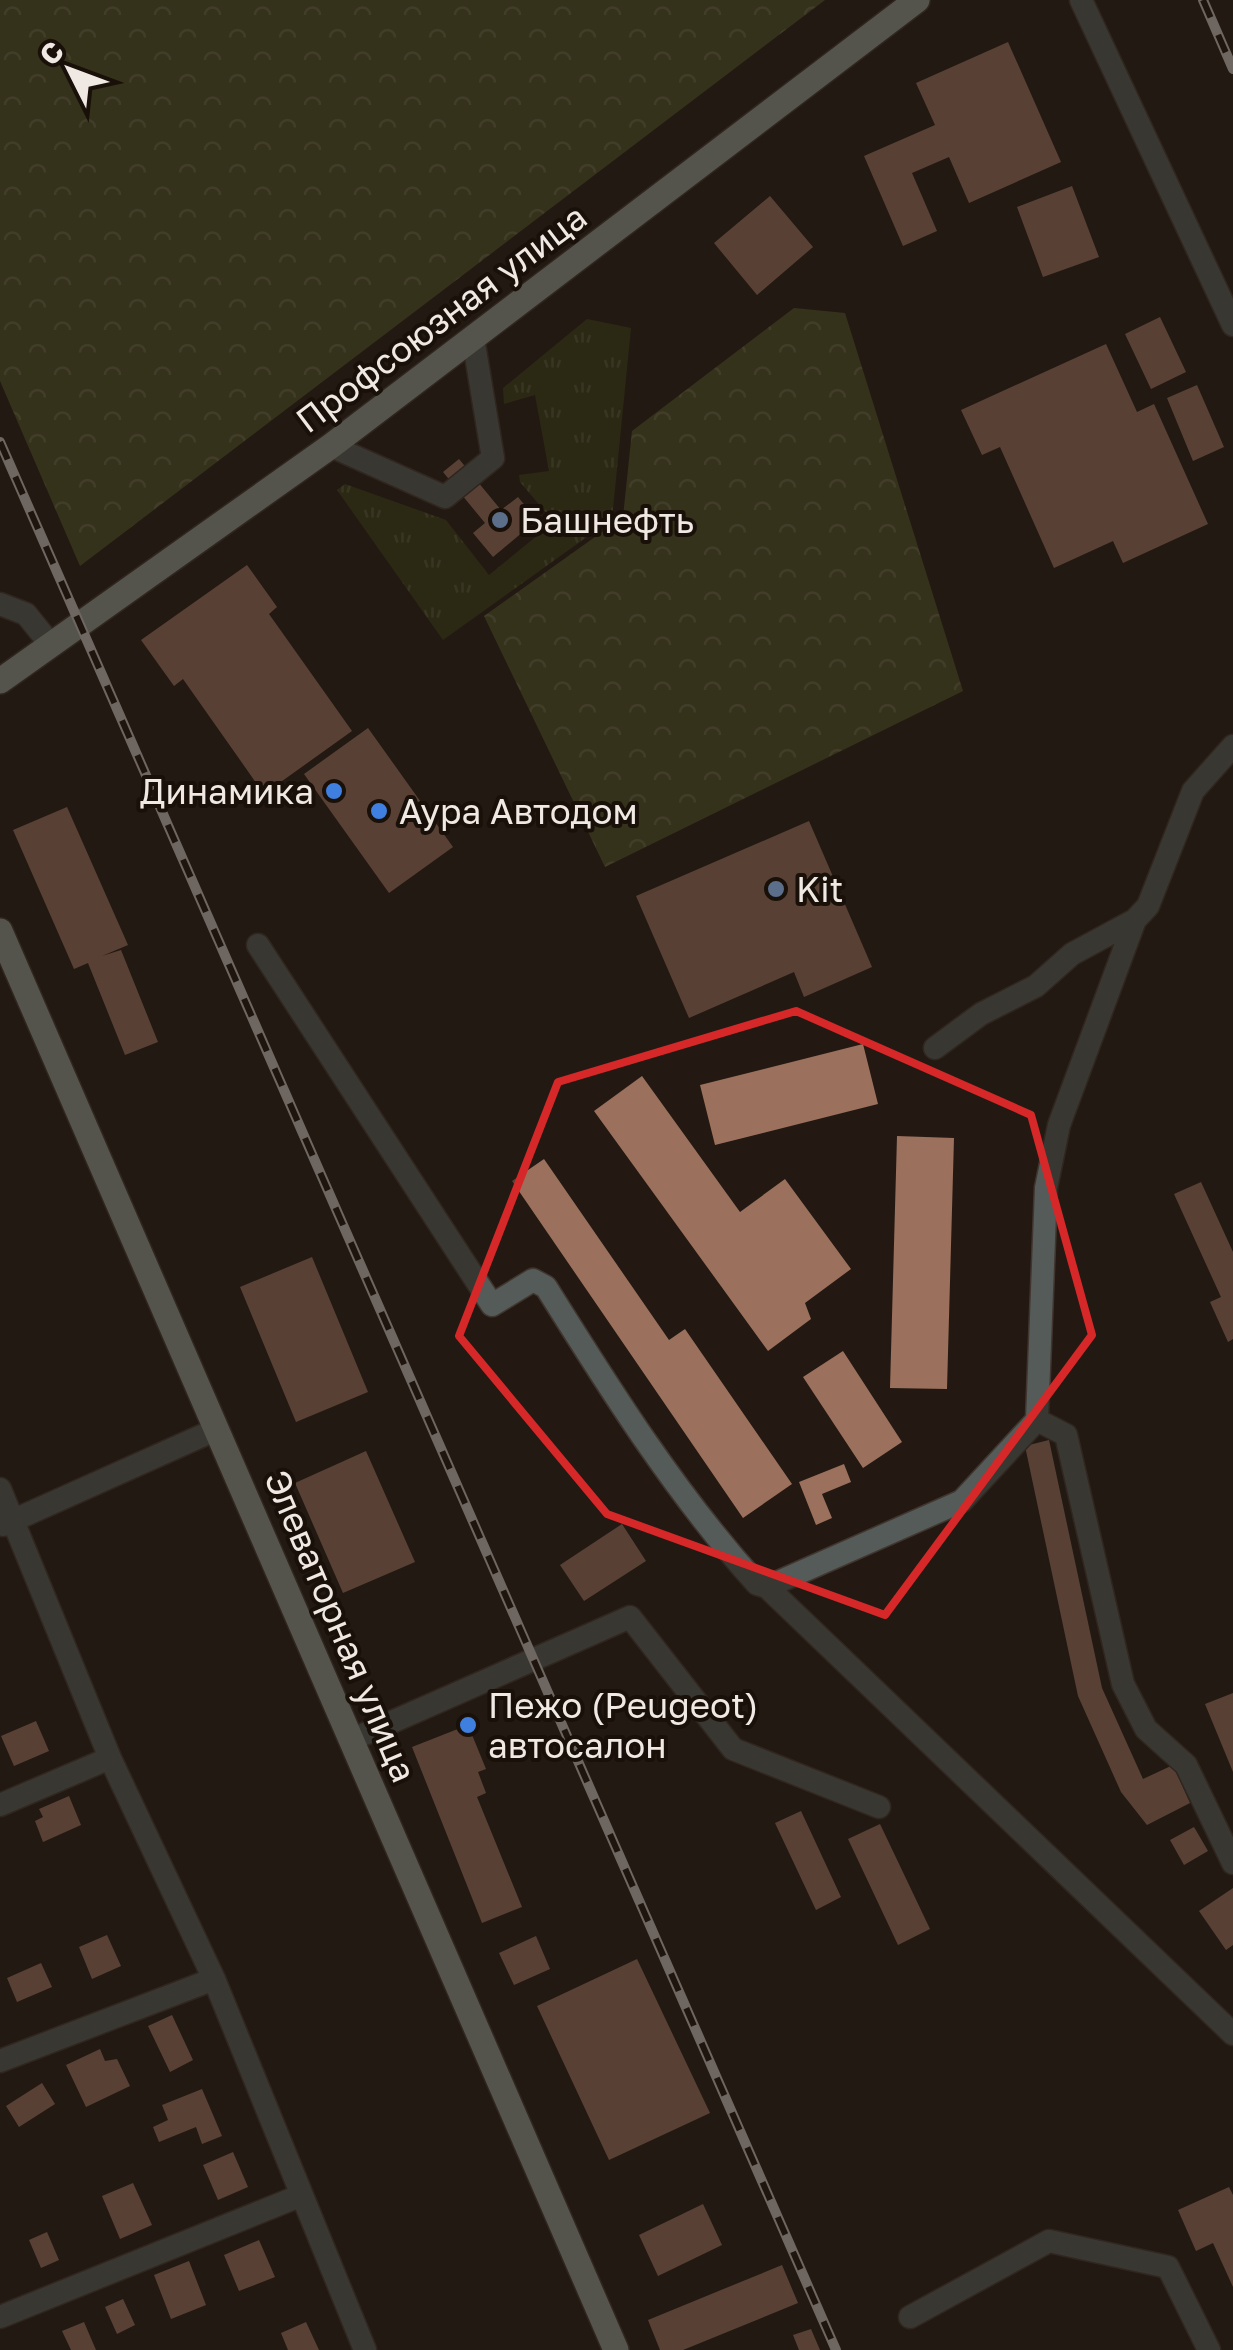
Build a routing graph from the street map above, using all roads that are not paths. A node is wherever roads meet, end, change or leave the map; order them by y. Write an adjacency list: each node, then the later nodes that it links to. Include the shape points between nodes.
1 (917, 0): 4 (main road, Профсоюзная улица)
2 (1081, 0): 3 (street)
3 (1233, 325)
4 (473, 338): 5 (main road, Профсоюзная улица); 5 (street, via 493,458 445,497)
5 (331, 446): 7 (main road, Профсоюзная улица)
6 (0, 604): 7 (street, via 26,614)
7 (51, 645): 8 (main road, Профсоюзная улица)
8 (0, 680)
9 (1233, 746): 10 (street, via 1193,790 1148,906)
10 (1135, 920): 13 (street, via 1072,954 1036,986); 14 (street, via 1060,1125 1046,1188)
11 (0, 931): 15 (main road, Элеваторная улица)
12 (258, 945): 18 (street, via 492,1305 533,1280 546,1288 708,1529)
13 (935, 1048)
14 (1036, 1420): 18 (street, via 962,1501); 23 (street, via 1066,1435 1123,1684 1146,1729 1186,1765)
15 (217, 1429): 17 (street); 19 (main road, Элеваторная улица)
16 (0, 1490): 17 (street)
17 (7, 1523): 20 (street)
18 (767, 1587): 25 (street)
19 (351, 1740): 22 (street, via 630,1617 734,1749); 31 (main road, Элеваторная улица)
20 (110, 1758): 21 (street); 24 (street)
21 (0, 1804)
22 (879, 1807)
23 (1233, 1863)
24 (214, 1980): 26 (street); 27 (street)
25 (1233, 2034)
26 (0, 2062)
27 (302, 2195): 28 (street); 30 (street)
28 (0, 2317)
29 (910, 2317): 32 (street, via 1049,2240 1168,2266)
30 (365, 2350)
31 (616, 2350)
32 (1209, 2350)

